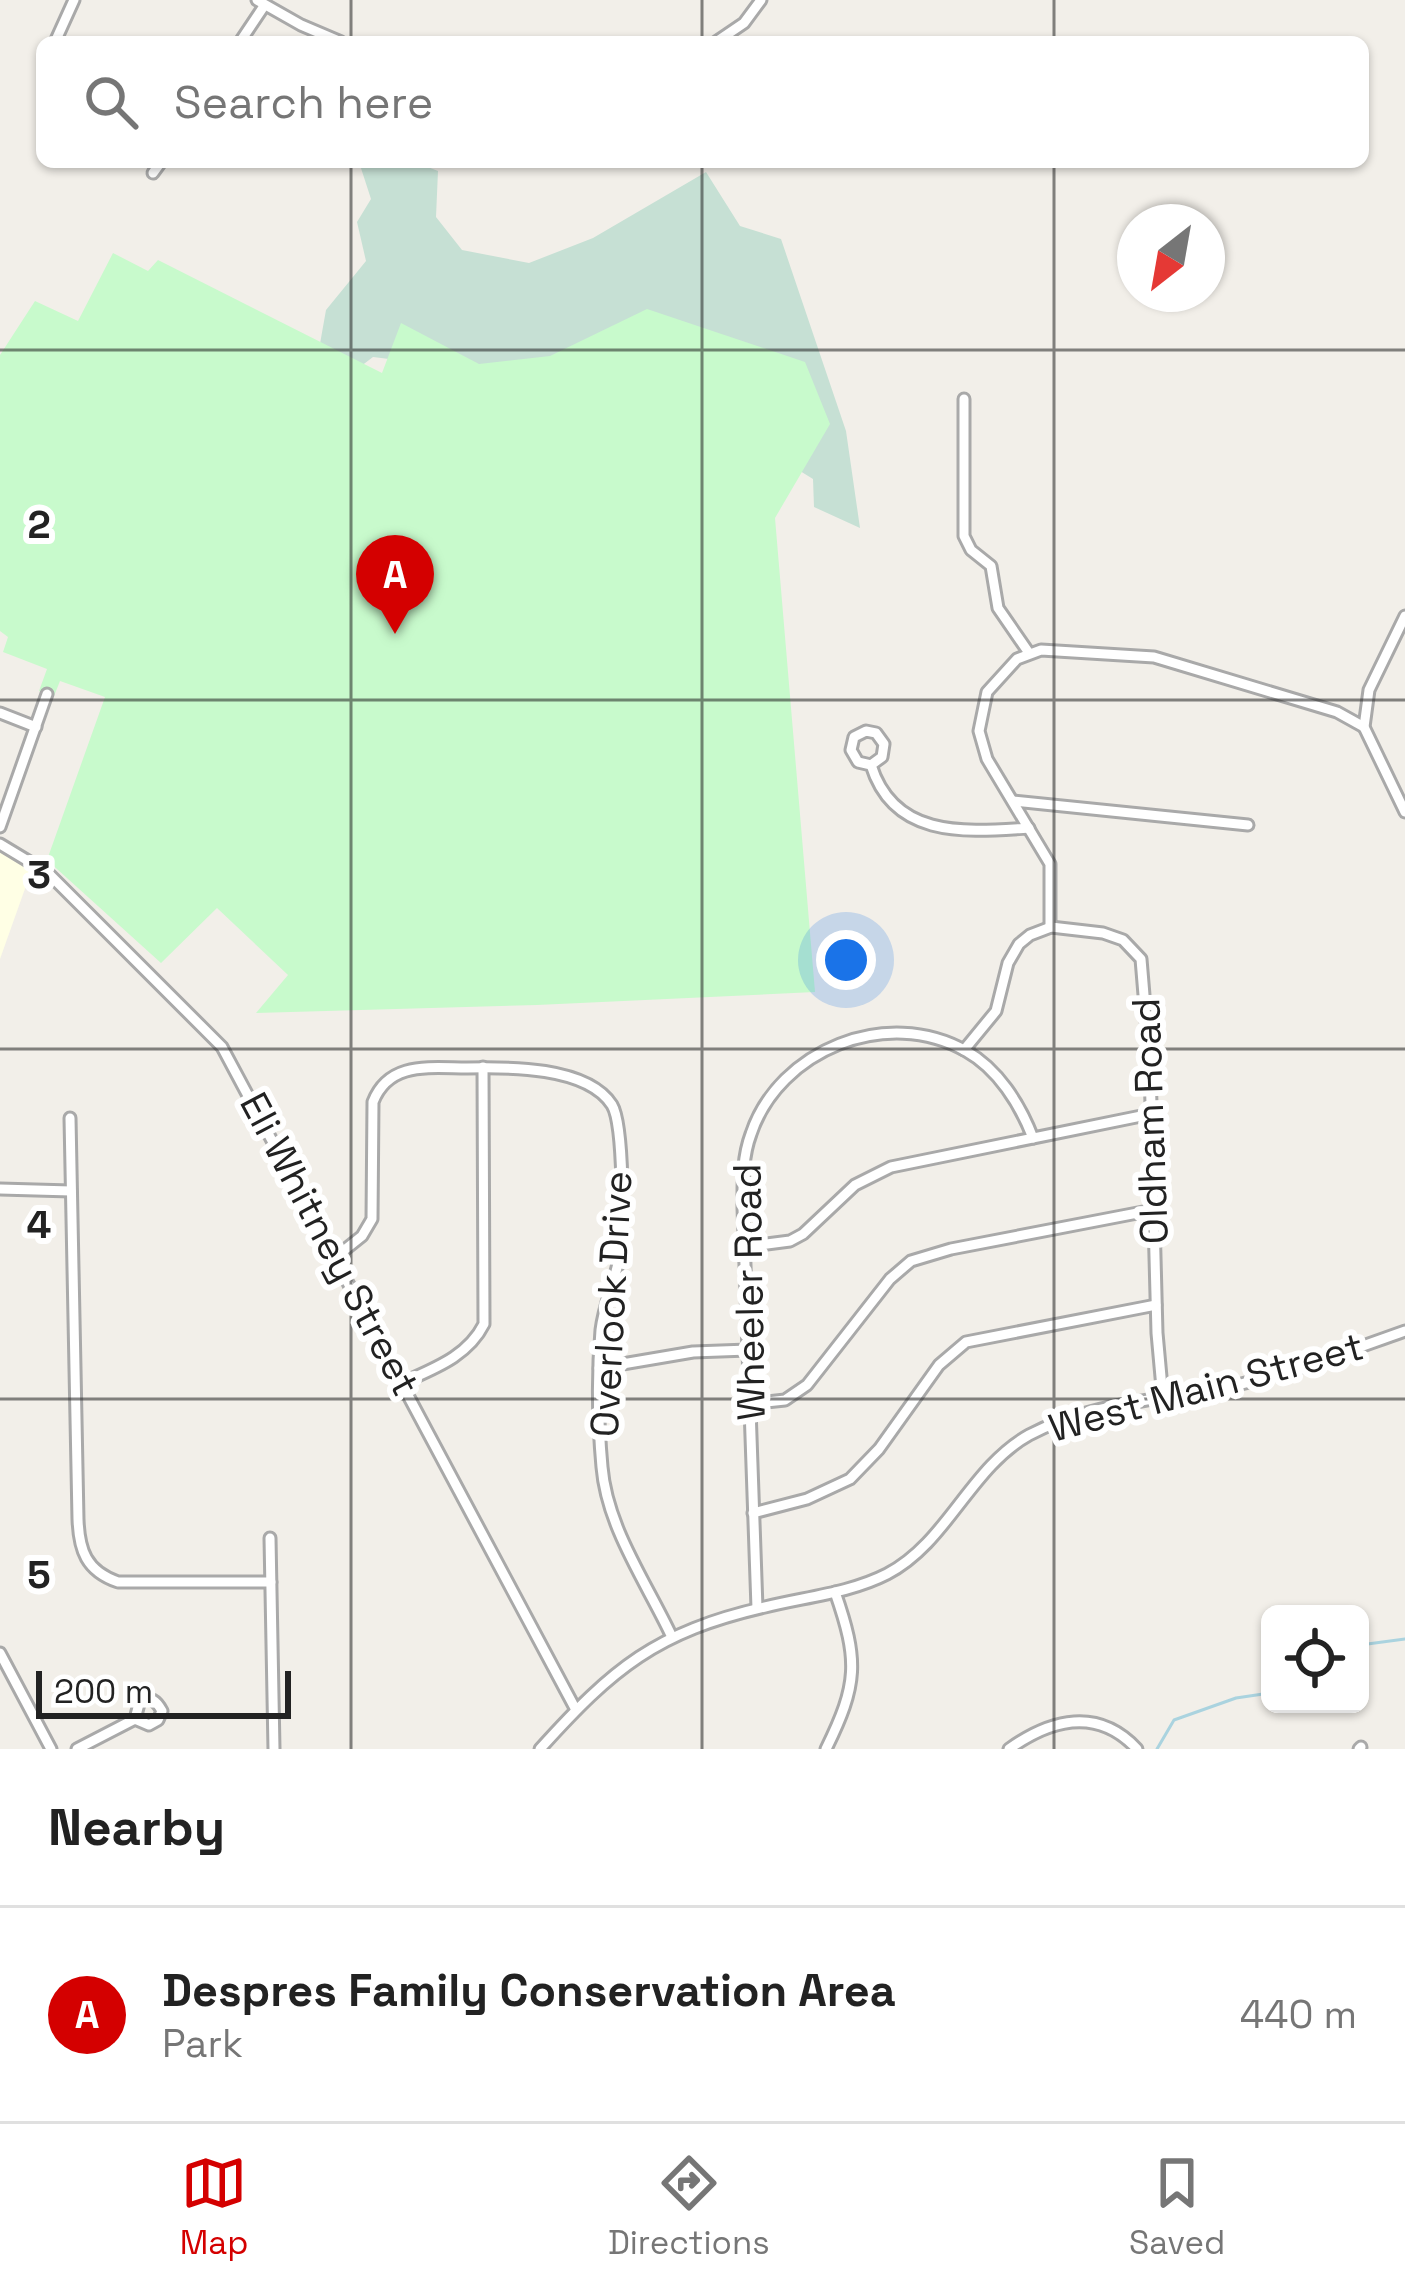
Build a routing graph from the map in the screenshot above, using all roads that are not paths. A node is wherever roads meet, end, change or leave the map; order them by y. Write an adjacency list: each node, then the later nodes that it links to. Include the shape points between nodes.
1 (74, 0): 4 (street)
2 (761, 0): 7 (street)
3 (261, 3): 5 (street); 6 (street)
4 (58, 36)
5 (243, 36)
6 (329, 36)
7 (724, 36)
8 (157, 168): 9 (street)
9 (153, 173)
10 (964, 399): 12 (street, via 964,536 991,566 998,608)
11 (1405, 616): 16 (street, via 1369,690)
12 (1029, 653): 16 (street, via 1154,657); 18 (street, via 995,680 979,718 987,759)
13 (47, 694): 15 (street)
14 (0, 712): 15 (street)
15 (36, 727): 21 (street)
16 (1364, 727): 19 (street)
17 (871, 765): 22 (street, via 889,802 919,822)
18 (1013, 801): 20 (street); 22 (street)
19 (1405, 812)
20 (1248, 824)
21 (0, 827)
22 (1029, 827): 24 (street, via 1050,864)
23 (0, 844): 34 (street, Eli Whitney Street, via 64,888 222,1047)
24 (1050, 927): 25 (street, via 1012,953 996,1011); 27 (street, Oldham Road, via 1114,936 1141,959)
25 (964, 1050): 29 (street, Wheeler Road, via 1012,1096); 33 (street, Wheeler Road, via 925,1037 868,1035 814,1055 786,1077 750,1136)
26 (483, 1067): 34 (street, Overlook Drive, via 404,1070 383,1083 373,1102 372,1219); 38 (street, Overlook Drive, via 544,1071 601,1093 615,1110 621,1245); 39 (street, via 484,1324 455,1357)
27 (1150, 1114): 29 (street); 32 (street, Oldham Road)
28 (70, 1118): 31 (street)
29 (1033, 1138): 33 (street, via 892,1167 855,1185 803,1234)
30 (0, 1189): 31 (street)
31 (71, 1191): 44 (street, via 82,1552 98,1574 118,1582)
32 (1153, 1210): 35 (street, Oldham Road); 41 (street, via 910,1262 807,1385 785,1400)
33 (744, 1247): 37 (street, Wheeler Road)
34 (337, 1256): 39 (street, Eli Whitney Street)
35 (1156, 1305): 40 (street, Oldham Road); 42 (street, via 966,1342 862,1469 824,1492)
36 (1405, 1331): 40 (street, West Main Street, via 1298,1369)
37 (748, 1350): 38 (street); 41 (street, Wheeler Road)
38 (599, 1368): 47 (street, Overlook Drive, via 609,1508)
39 (404, 1382): 49 (street, Eli Whitney Street)
40 (1163, 1399): 45 (street, West Main Street, via 1026,1437 990,1465 909,1559)
41 (749, 1404): 42 (street, Wheeler Road)
42 (753, 1513): 46 (street, Wheeler Road)
43 (270, 1538): 44 (street)
44 (271, 1582): 53 (street)
45 (836, 1592): 46 (street, West Main Street); 55 (street, via 853,1674)
46 (757, 1608): 47 (street, West Main Street)
47 (671, 1636): 49 (street, West Main Street, via 624,1664)
48 (0, 1653): 51 (street)
49 (576, 1710): 54 (street, West Main Street)
50 (135, 1719): 52 (street)
51 (51, 1749)
52 (77, 1749)
53 (274, 1749)
54 (540, 1749)
55 (826, 1749)
56 (1009, 1749): 57 (street, via 1076,1720 1115,1730)
57 (1137, 1749)

